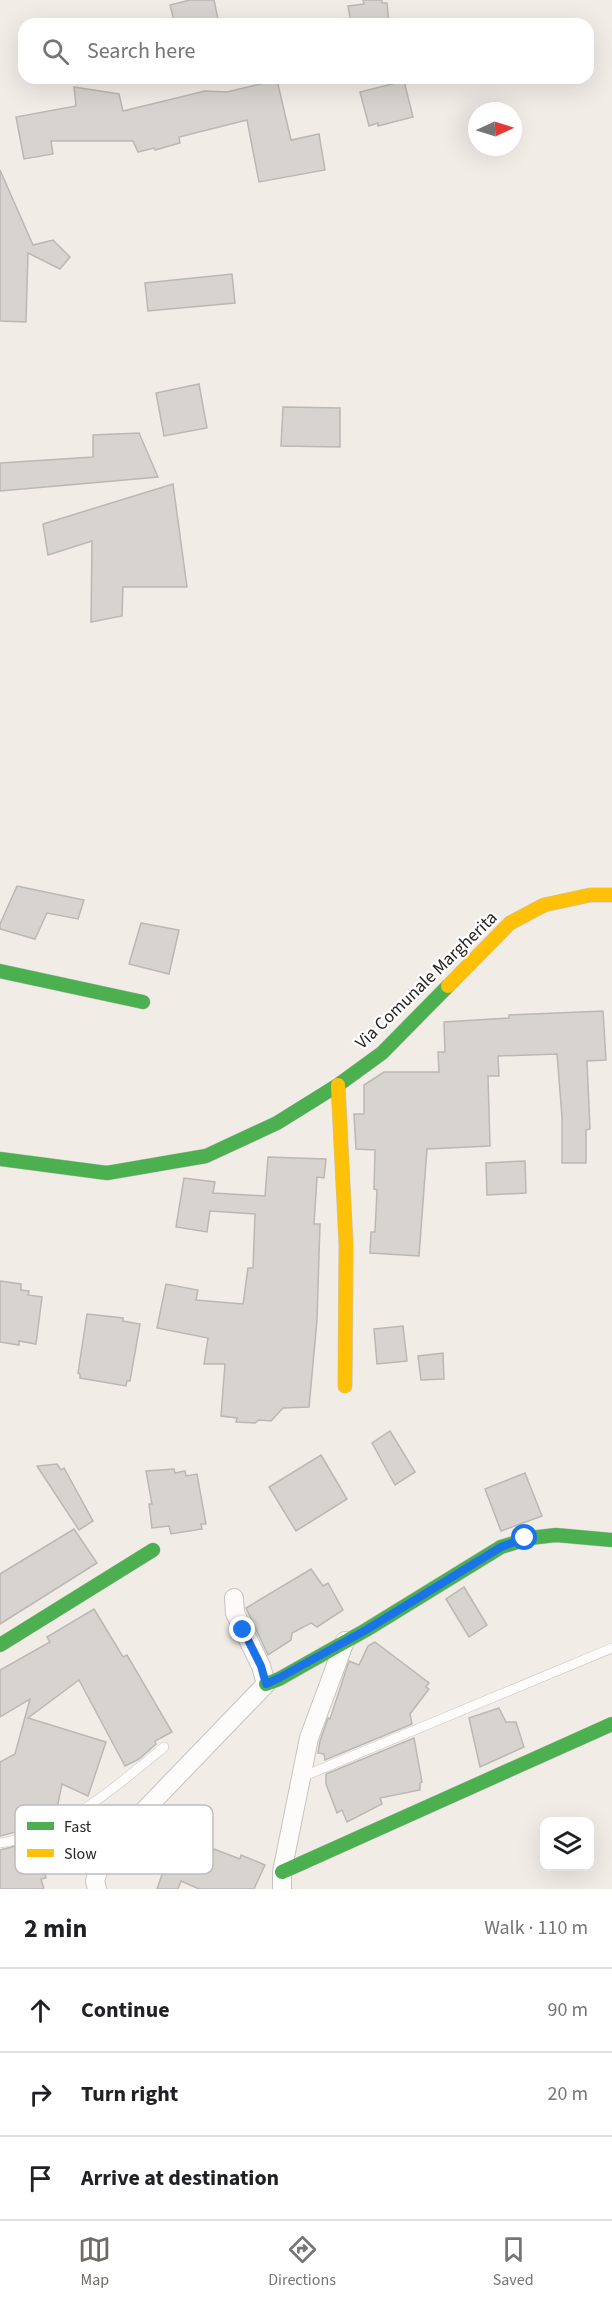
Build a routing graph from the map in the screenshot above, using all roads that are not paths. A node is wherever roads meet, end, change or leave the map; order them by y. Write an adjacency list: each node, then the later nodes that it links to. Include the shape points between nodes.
1 (612, 895): 4 (street, Via Comunale Margherita, via 591,895 544,905 510,923 382,1053)
2 (0, 971): 3 (street)
3 (143, 1002)
4 (338, 1085): 5 (street, Via Comunale Margherita, via 277,1123 206,1156 106,1173); 6 (street, via 346,1244)
5 (0, 1159)
6 (345, 1386)
7 (612, 1540): 10 (street, via 563,1534 525,1538 501,1547)
8 (153, 1550): 11 (street)
9 (234, 1598): 13 (street, via 236,1613)
10 (345, 1641): 13 (street); 16 (street, via 309,1738)
11 (0, 1645)
12 (612, 1648): 16 (lane)
13 (266, 1684): 18 (street)
14 (612, 1724): 22 (street)
15 (164, 1747): 17 (lane)
16 (302, 1777): 22 (street)
17 (91, 1805)
18 (149, 1805)
19 (15, 1842): 20 (lane)
20 (0, 1844)
21 (97, 1874): 23 (street)
22 (282, 1880)
23 (97, 1889)

